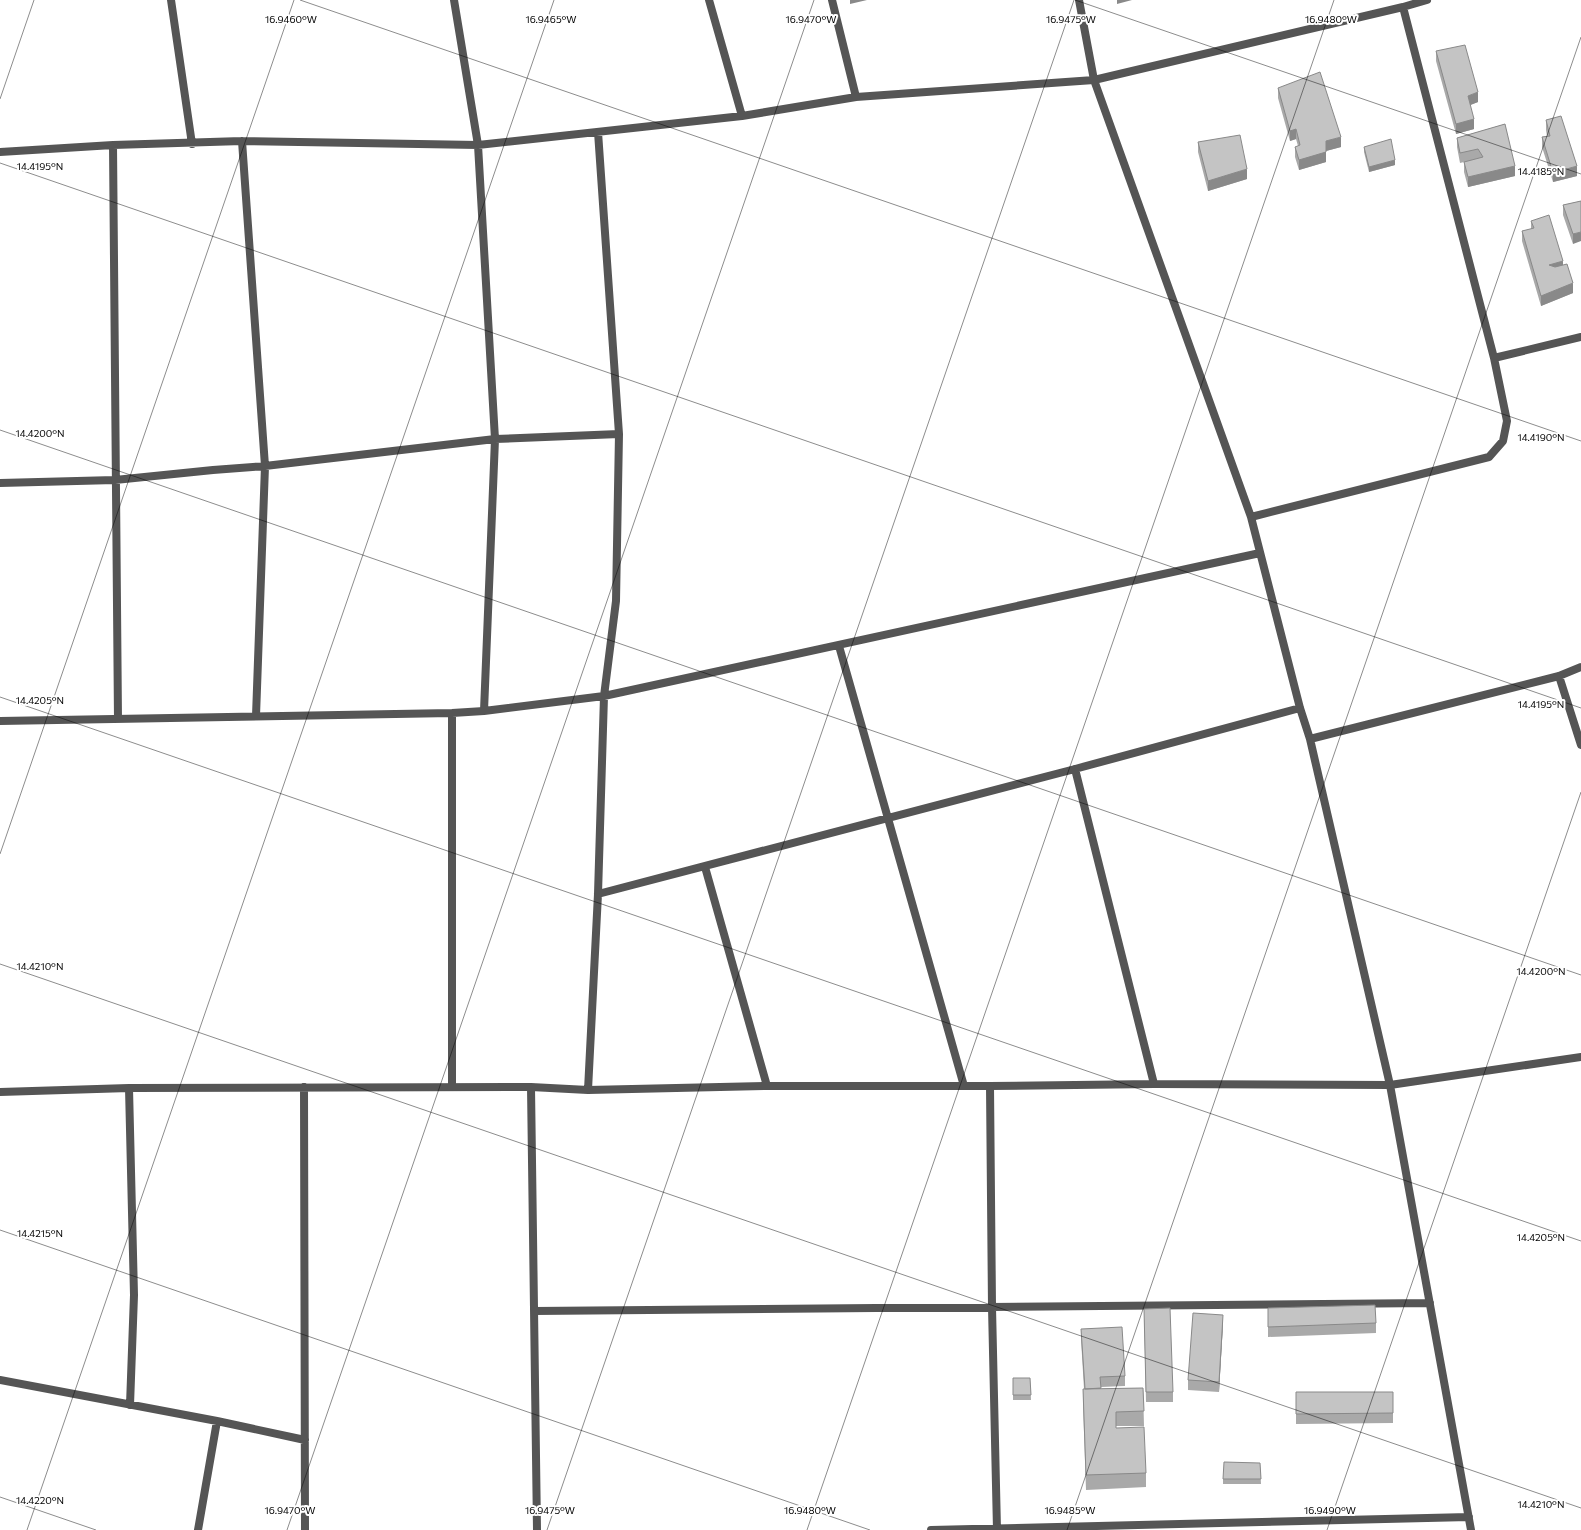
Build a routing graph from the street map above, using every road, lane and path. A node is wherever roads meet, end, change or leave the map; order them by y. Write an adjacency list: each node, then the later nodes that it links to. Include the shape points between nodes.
1 (170, 0): 13 (street)
2 (454, 0): 15 (street)
3 (710, 0): 10 (street)
4 (832, 0): 9 (street)
5 (1079, 0): 8 (street)
6 (1427, 0): 7 (street)
7 (1403, 8): 8 (street); 18 (street)
8 (1094, 80): 9 (street); 24 (street)
9 (856, 97): 10 (street)
10 (742, 116): 11 (street)
11 (598, 132): 15 (street); 19 (street)
12 (242, 141): 13 (street); 15 (street); 21 (street)
13 (192, 144): 14 (street)
14 (113, 145): 16 (street); 22 (street)
15 (478, 145): 20 (street)
16 (0, 152)
17 (1581, 337): 18 (street)
18 (1494, 358): 24 (street, via 1507,420 1503,441 1489,457)
19 (619, 434): 20 (street); 29 (street, via 616,601)
20 (494, 439): 21 (street); 31 (street)
21 (265, 466): 22 (street); 33 (street)
22 (115, 480): 23 (street); 34 (street)
23 (0, 483)
24 (1251, 517): 25 (street)
25 (1260, 552): 26 (street); 30 (street)
26 (839, 646): 29 (street); 39 (street)
27 (1581, 667): 28 (street)
28 (1559, 676): 36 (street); 37 (street)
29 (604, 696): 31 (street); 41 (street)
30 (1300, 708): 36 (street); 38 (street)
31 (484, 711): 32 (street)
32 (452, 713): 33 (street); 49 (street)
33 (256, 716): 34 (street)
34 (118, 719): 35 (street)
35 (0, 721)
36 (1310, 739): 44 (street)
37 (1581, 745)
38 (1075, 769): 39 (street); 43 (street)
39 (888, 818): 40 (street); 46 (street)
40 (705, 866): 41 (street); 45 (street)
41 (598, 894): 52 (street)
42 (1581, 1057): 44 (street)
43 (1154, 1084): 44 (street); 47 (street)
44 (1390, 1085): 54 (street)
45 (768, 1086): 46 (street); 52 (street)
46 (964, 1086): 47 (street)
47 (990, 1086): 55 (street)
48 (304, 1087): 49 (street); 51 (street); 60 (street)
49 (452, 1087): 50 (street)
50 (531, 1087): 52 (street); 56 (street)
51 (129, 1088): 53 (street); 58 (street, via 134,1294)
52 (588, 1090)
53 (0, 1092)
54 (1430, 1303): 55 (street); 61 (street)
55 (992, 1307): 56 (street); 62 (street)
56 (534, 1311): 65 (street)
57 (0, 1380): 58 (street)
58 (130, 1405): 59 (street)
59 (217, 1421): 60 (street); 63 (street)
60 (305, 1440): 64 (street)
61 (1469, 1518): 62 (street); 67 (street)
62 (997, 1529): 66 (street)
63 (198, 1530)
64 (305, 1530)
65 (536, 1530)
66 (931, 1530)
67 (1471, 1530)

